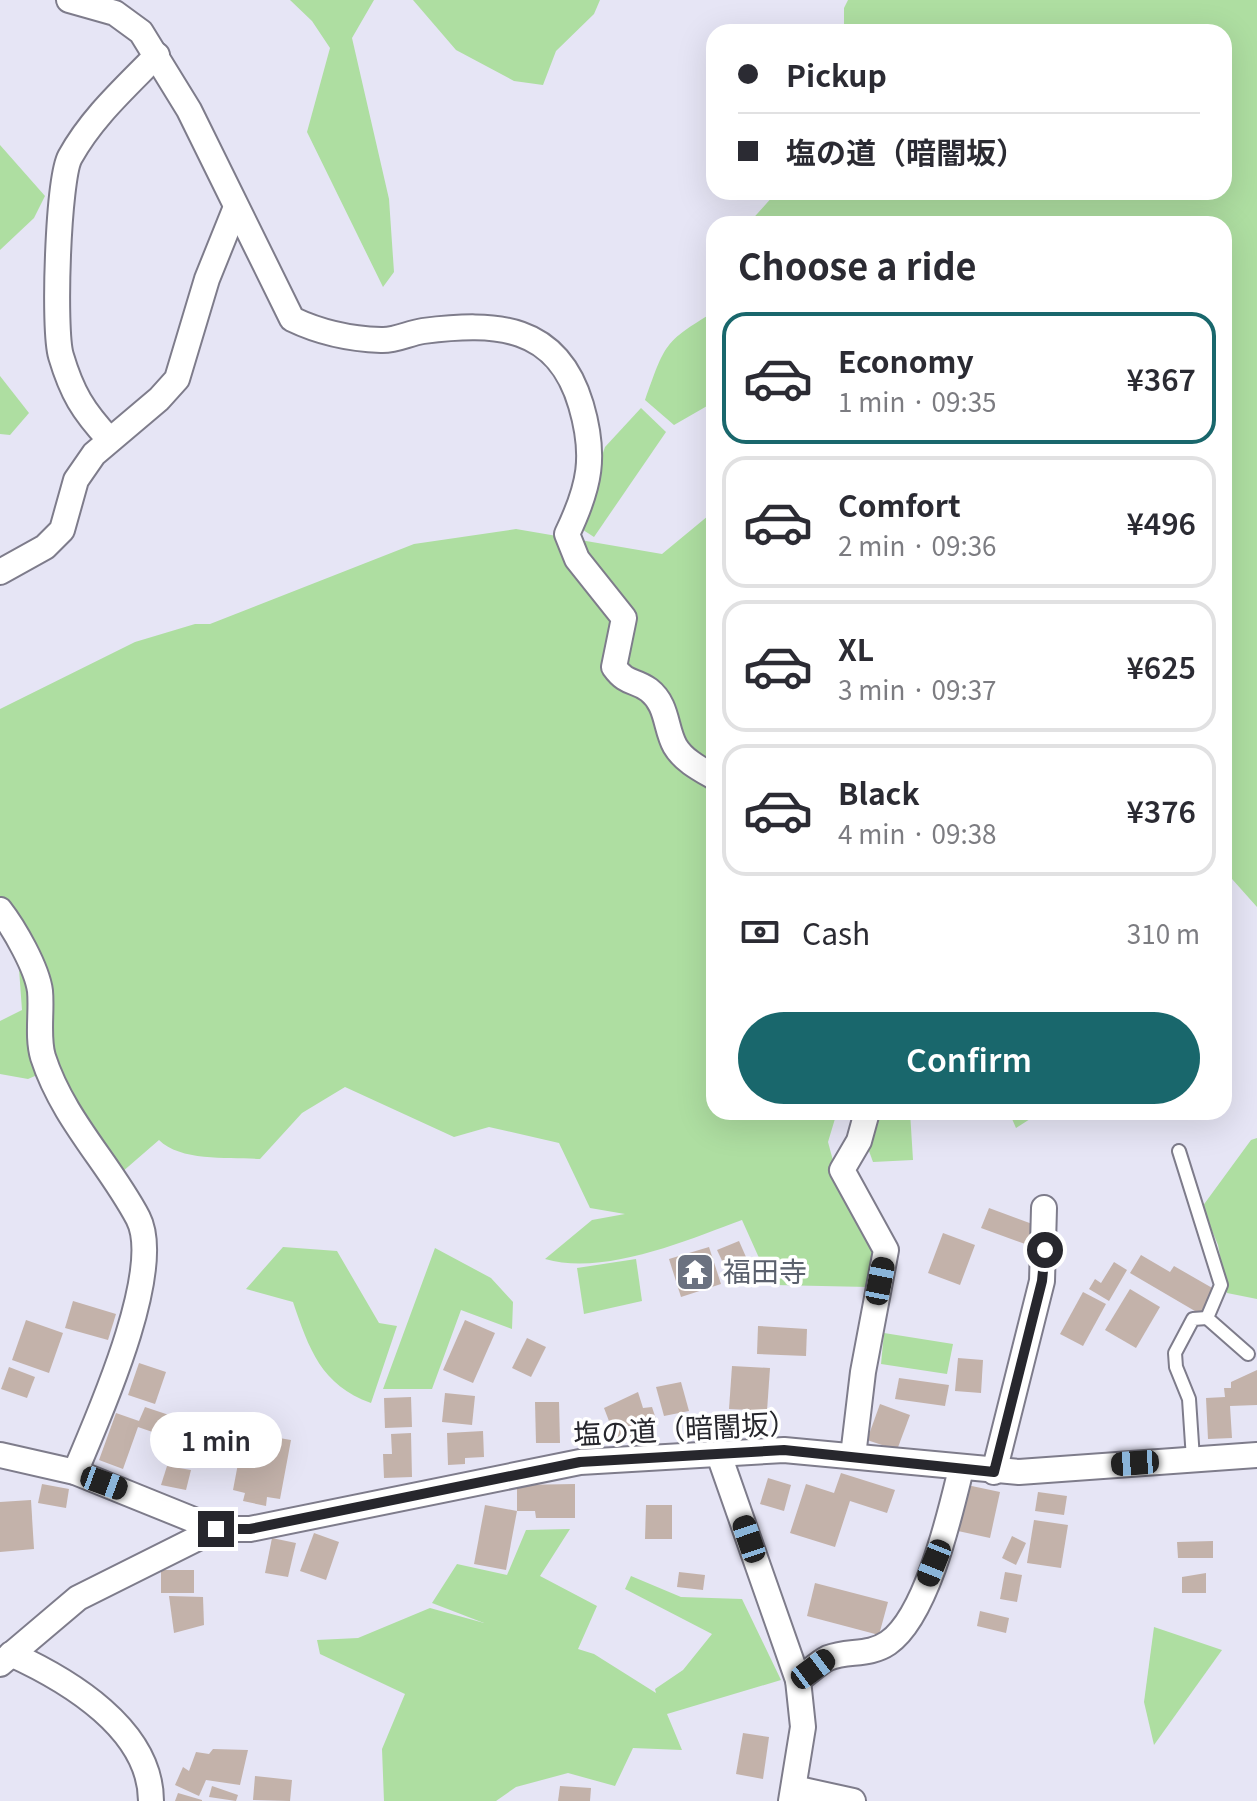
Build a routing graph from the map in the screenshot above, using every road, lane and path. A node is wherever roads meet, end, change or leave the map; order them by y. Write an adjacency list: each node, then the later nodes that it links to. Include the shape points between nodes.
1 (69, 0): 2 (street, via 115,13 141,32)
2 (157, 55): 3 (street); 4 (street, via 96,117 68,160 59,204 59,352 78,405)
3 (236, 207): 4 (street, via 207,279 177,379); 6 (street, via 292,319 314,330 384,341 422,331 508,329 538,339 572,377 591,438 591,468 567,534 577,559 624,618 614,667 624,681 649,690 666,711 675,747)
4 (109, 439): 5 (street, via 76,480 62,530 45,547)
5 (0, 572)
6 (706, 773)
7 (0, 910): 19 (street, via 14,928 40,987 42,1054 81,1134 141,1222 143,1259 128,1345)
8 (865, 1120): 16 (street, via 842,1170 886,1250)
9 (1179, 1151): 11 (lane, via 1221,1285)
10 (1044, 1208): 20 (street, via 1042,1281)
11 (1207, 1318): 12 (lane); 17 (lane, via 1193,1319 1175,1353 1189,1399)
12 (1248, 1354)
13 (0, 1455): 19 (street)
14 (719, 1455): 16 (street, 塩の道（暗闇坂）, via 784,1450); 21 (street, 塩の道（暗闇坂）, via 580,1462 250,1529); 23 (street)
15 (1257, 1455): 17 (street, 塩の道（暗闇坂）)
16 (853, 1456): 18 (street, 塩の道（暗闇坂）)
17 (1193, 1459): 20 (street, 塩の道（暗闇坂）)
18 (961, 1469): 20 (street, 塩の道（暗闇坂）); 23 (street, via 945,1537 924,1589 890,1642 869,1652 828,1658)
19 (75, 1472): 21 (street)
20 (994, 1472)
21 (216, 1529): 22 (street, via 99,1585)
22 (4, 1655): 25 (street, via 72,1685 114,1723 139,1756)
23 (798, 1680): 24 (street, via 803,1727)
24 (792, 1795): 26 (street)
25 (151, 1801)
26 (853, 1801)

